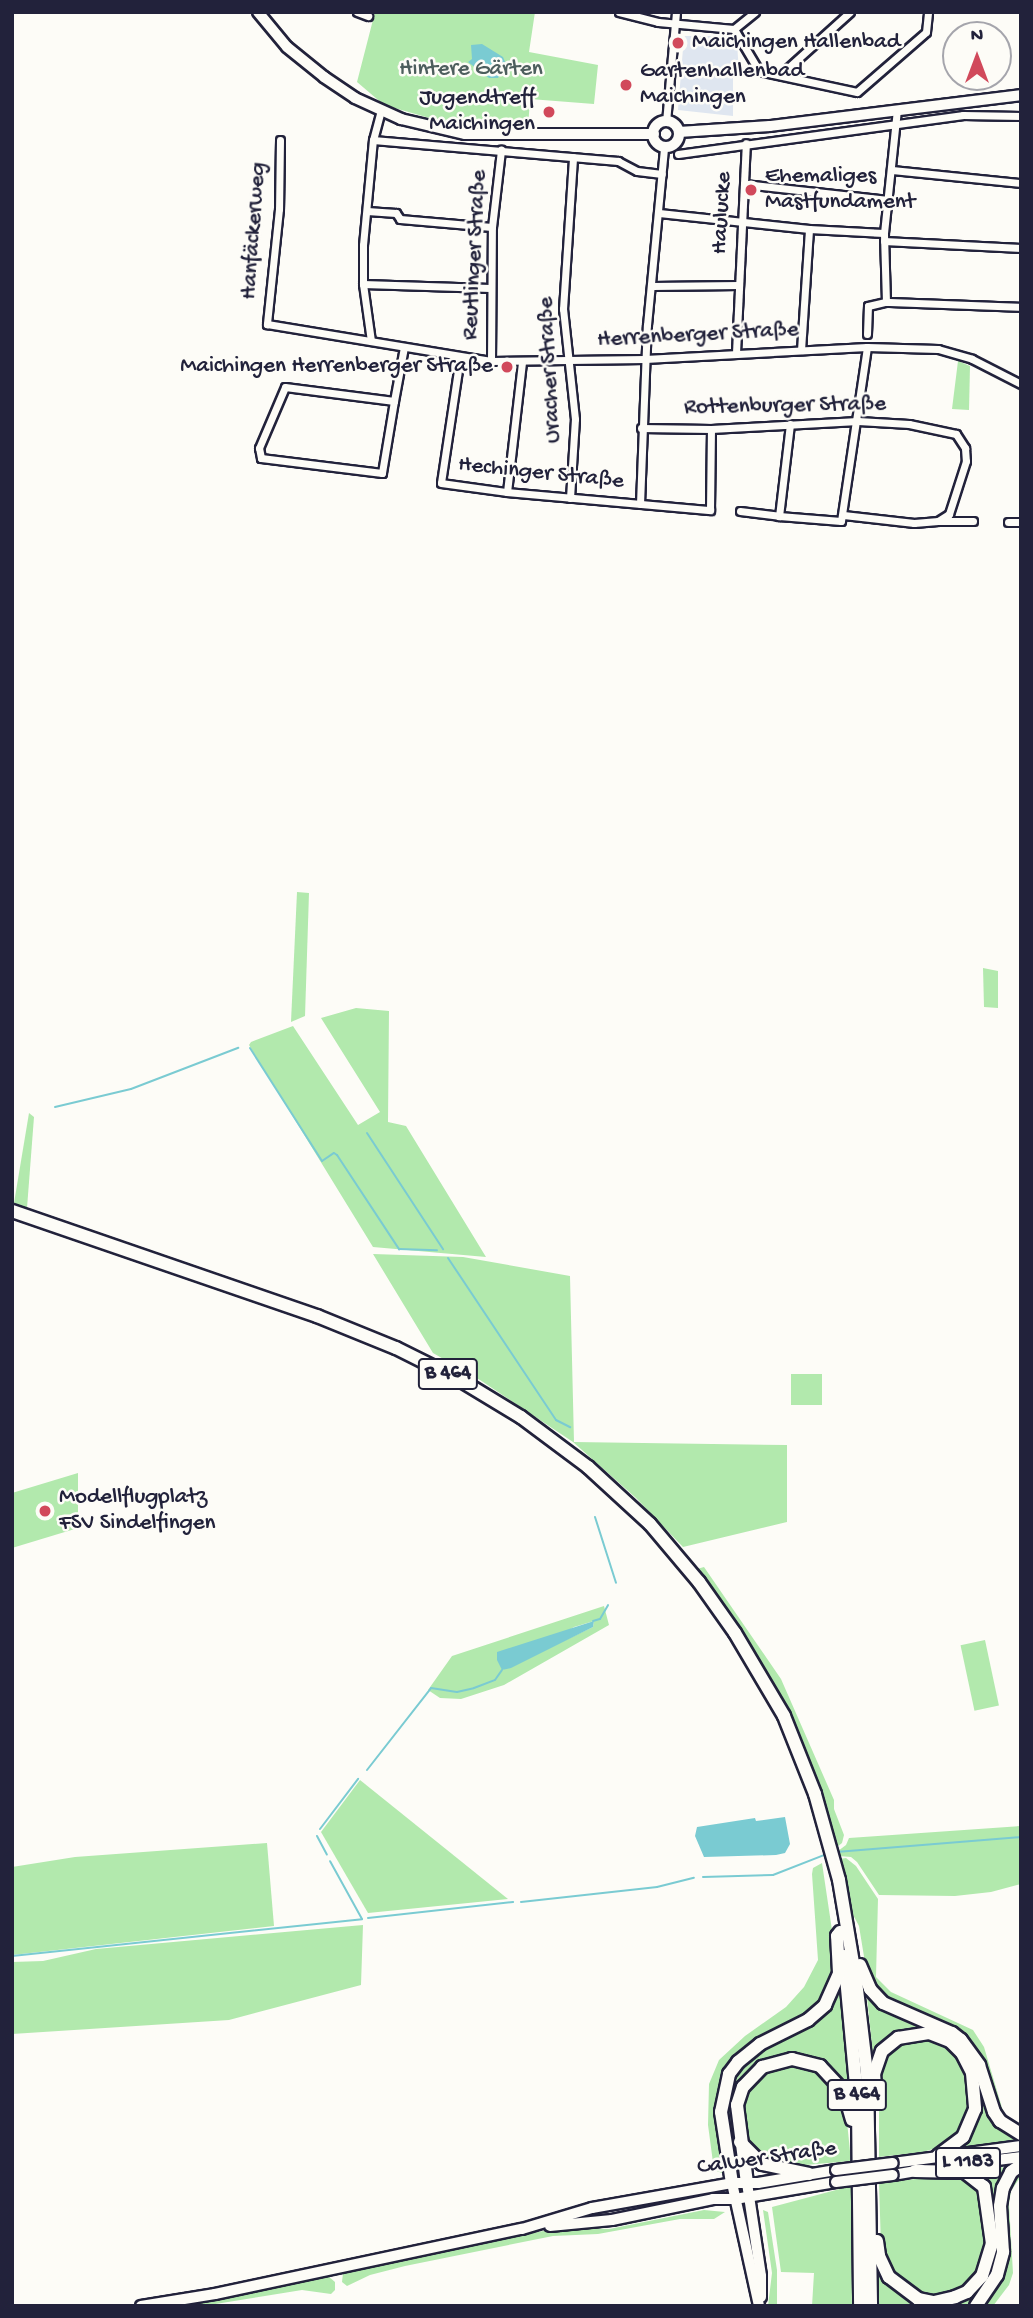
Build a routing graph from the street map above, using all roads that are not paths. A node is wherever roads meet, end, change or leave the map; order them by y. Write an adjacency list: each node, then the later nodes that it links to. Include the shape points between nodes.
1 (258, 12): 14 (main road, via 314,70)
2 (357, 12): 8 (street)
3 (619, 12): 9 (street)
4 (676, 12): 9 (street)
5 (755, 12): 10 (street)
6 (850, 12): 11 (street)
7 (928, 12): 11 (street, via 926,32 857,92)
8 (368, 16)
9 (675, 24): 10 (street); 16 (street)
10 (734, 29): 11 (street, via 759,71)
11 (780, 75)
12 (1021, 95): 13 (main road)
13 (897, 110): 17 (street); 18 (main road)
14 (381, 111): 19 (main road, via 465,134); 21 (street)
15 (1021, 116): 17 (street)
16 (666, 122): 18 (main road); 19 (main road)
17 (897, 123): 22 (street); 27 (street)
18 (679, 132): 23 (main road, via 676,144)
19 (653, 134): 23 (main road)
20 (280, 140): 45 (street, Hanfäckerweg, via 279,209)
21 (373, 140): 24 (street); 32 (street)
22 (746, 143): 25 (street); 30 (street, Haulucke)
23 (664, 147): 28 (street)
24 (500, 150): 26 (street); 35 (street, Reutlinger Straße)
25 (678, 154)
26 (573, 157): 28 (street, via 618,161 637,171); 54 (street, Uracher Straße, via 564,309)
27 (892, 170): 29 (street); 31 (street)
28 (662, 174): 33 (street)
29 (1021, 183)
30 (744, 184): 31 (street); 34 (street, Haulucke)
31 (888, 200): 37 (street)
32 (367, 211): 35 (street, via 396,213 400,219); 39 (street)
33 (659, 213): 34 (street); 41 (street)
34 (743, 222): 36 (street); 40 (street, Haulucke)
35 (492, 227): 42 (street, Reutlinger Straße)
36 (809, 229): 37 (street); 50 (street)
37 (884, 237): 38 (street); 43 (street)
38 (1021, 248)
39 (363, 284): 42 (street); 47 (street)
40 (739, 285): 41 (street, Haulucke); 51 (street, Haulucke)
41 (652, 286): 53 (street)
42 (490, 288): 55 (street, Reutlinger Straße)
43 (886, 302): 44 (street); 46 (street, via 868,306)
44 (1021, 307)
45 (267, 324): 47 (street, Herrenberger Straße)
46 (867, 334)
47 (372, 341): 48 (street, Herrenberger Straße)
48 (404, 347): 52 (street, Herrenberger Straße); 58 (street)
49 (867, 347): 50 (street, Herrenberger Straße); 57 (street, Herrenberger Straße, via 938,349 972,359); 59 (street)
50 (801, 350): 51 (street, Herrenberger Straße)
51 (736, 354): 53 (street, Herrenberger Straße)
52 (460, 357): 55 (street, Herrenberger Straße); 63 (street, Hechinger Straße, via 440,483)
53 (645, 359): 54 (street, Herrenberger Straße); 61 (street)
54 (570, 360): 56 (street, Herrenberger Straße); 64 (street, Uracher Straße, via 575,419)
55 (491, 361): 56 (street, Herrenberger Straße)
56 (522, 362): 63 (street)
57 (1021, 384)
58 (394, 401): 58 (street, via 382,473 259,456 258,448 285,387)
59 (858, 421): 60 (street, Rottenburger Straße); 68 (street); 69 (street, Rottenburger Straße, via 909,424 956,435 965,448 966,461 949,514)
60 (790, 424): 62 (street, Rottenburger Straße); 67 (street)
61 (641, 428): 62 (street, Rottenburger Straße); 65 (street)
62 (710, 429): 65 (street, Hechinger Straße, via 710,510)
63 (507, 492): 64 (street, Hechinger Straße)
64 (570, 498): 65 (street, Hechinger Straße)
65 (640, 504)
66 (740, 511): 67 (street)
67 (779, 516): 68 (street)
68 (842, 518): 69 (street)
69 (938, 521): 70 (street)
70 (973, 521)
71 (1009, 522): 72 (street)
72 (1021, 522)
73 (12, 1210): 74 (highway, B 464, via 341,1325 438,1368 521,1417 589,1467 658,1533 724,1616 772,1698 825,1840)
74 (832, 1871): 75 (highway, B 464); 76 (highway, B 464)
75 (845, 1907): 77 (highway, B 464); 78 (highway, via 862,1973 877,1998 961,2040 979,2065 994,2112)
76 (840, 1932): 87 (highway, via 839,1973 825,2005 808,2020 760,2044 729,2074 721,2112); 91 (highway, B 464, via 857,2094)
77 (870, 2123): 81 (highway, via 876,2111 874,2074 882,2051 912,2034 943,2037 969,2065 976,2099 964,2137); 92 (highway, B 464)
78 (1021, 2134)
79 (739, 2141): 86 (highway, via 762,2164); 88 (highway); 91 (highway, via 738,2098 756,2072 782,2060 813,2063 832,2077 849,2104 854,2189)
80 (1021, 2146): 81 (main road, Calwer Straße / L 1183)
81 (938, 2156): 84 (main road, Calwer Straße / L 1183)
82 (1021, 2157): 85 (main road, Calwer Straße / L 1183)
83 (1021, 2165): 98 (highway, via 1003,2188 1003,2252 997,2275)
84 (893, 2169): 85 (main road, Calwer Straße / L 1183); 86 (main road, Calwer Straße / L 1183, bridge); 89 (main road, Calwer Straße / L 1183, bridge)
85 (915, 2171): 92 (highway, via 965,2172 984,2186 992,2244 987,2266 975,2284 944,2301 918,2299 905,2291 883,2267)
86 (809, 2174): 88 (main road, Calwer Straße / L 1183)
87 (732, 2183): 88 (main road, Calwer Straße / L 1183); 90 (main road); 93 (main road, Calwer Straße / L 1183, via 592,2208)
88 (747, 2183): 89 (main road)
89 (750, 2198): 90 (main road, Calwer Straße / L 1183); 95 (main road, via 761,2276)
90 (735, 2199): 93 (main road, Calwer Straße / L 1183); 95 (main road)
91 (859, 2199): 96 (highway, B 464)
92 (871, 2213): 97 (highway, B 464)
93 (522, 2229): 94 (main road, Calwer Straße / L 1183)
94 (141, 2306)
95 (760, 2306)
96 (860, 2306)
97 (872, 2306)
98 (975, 2306)

